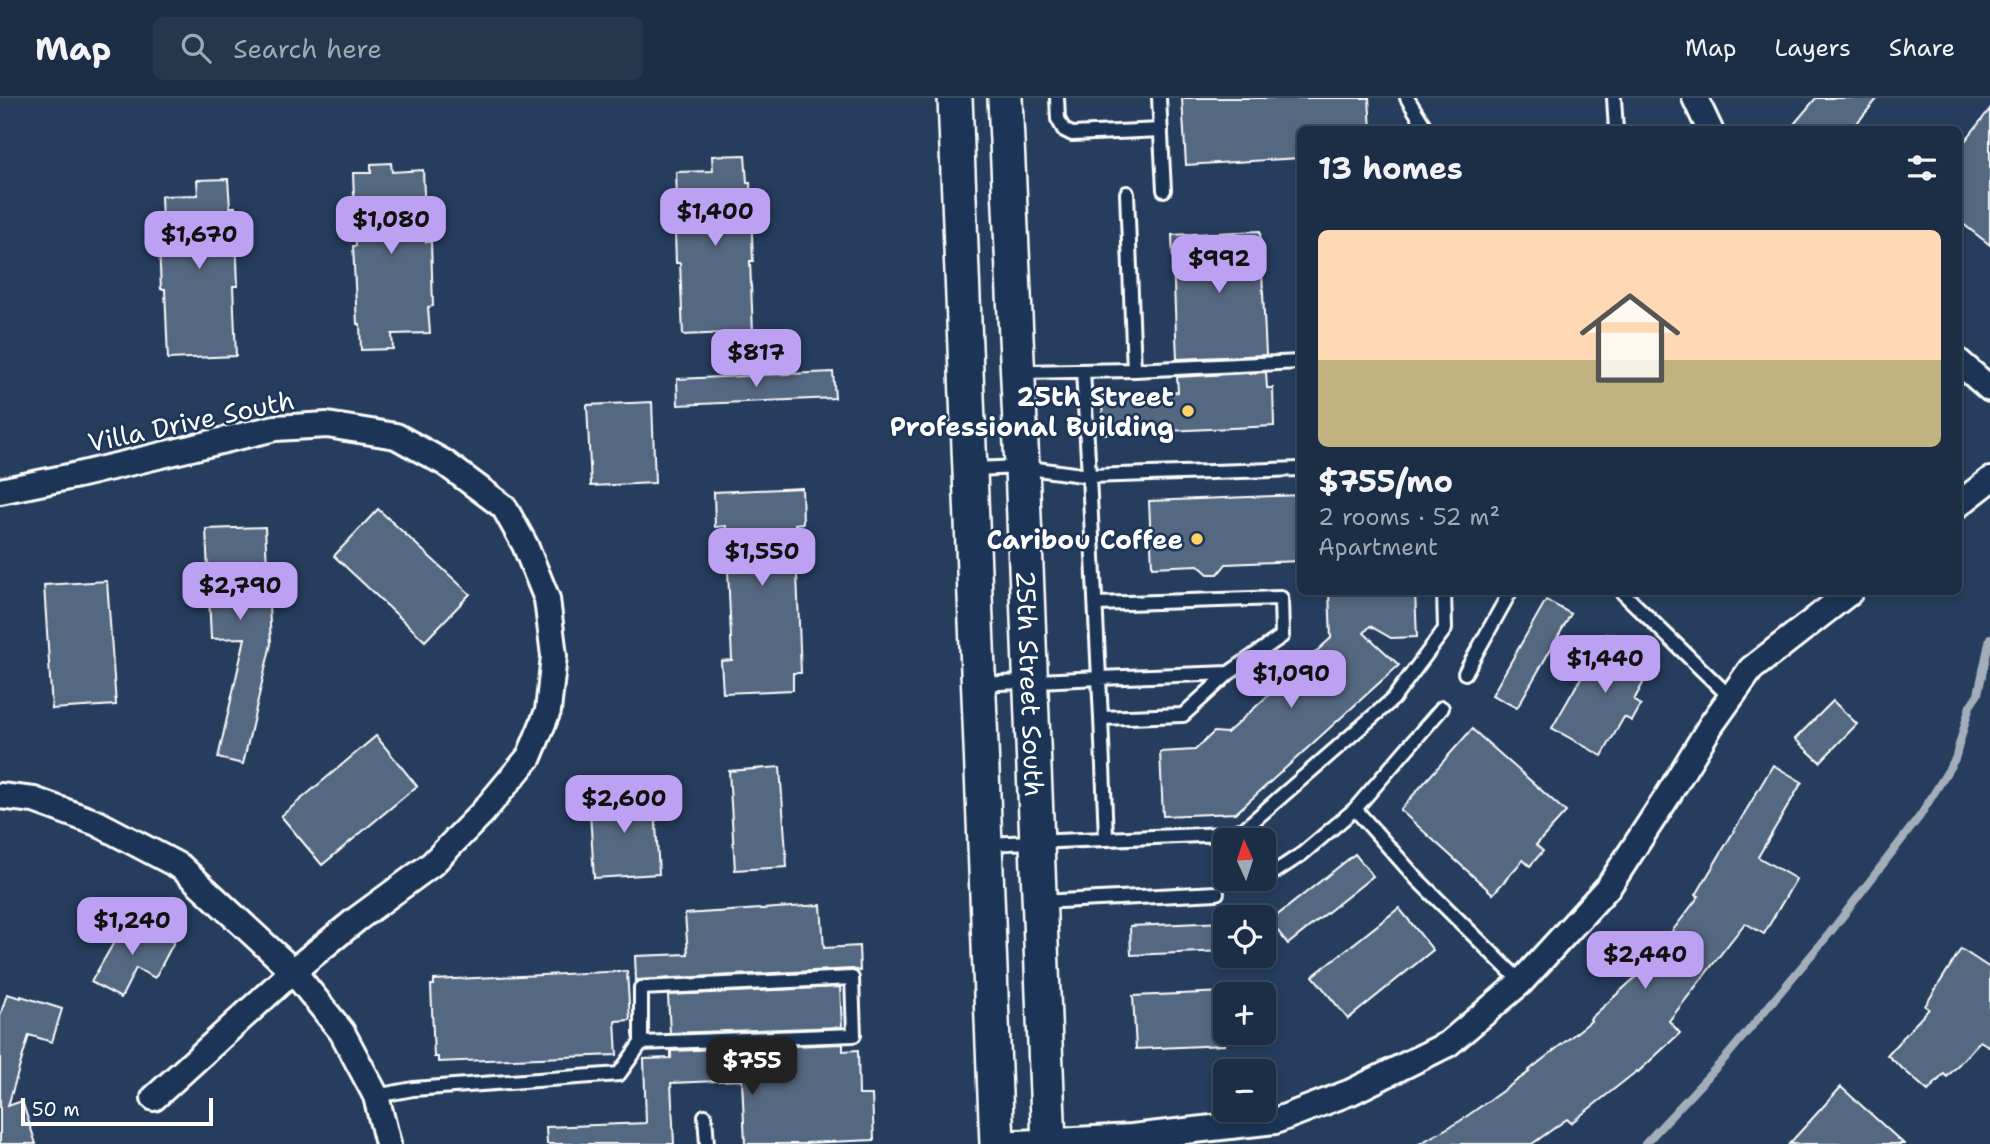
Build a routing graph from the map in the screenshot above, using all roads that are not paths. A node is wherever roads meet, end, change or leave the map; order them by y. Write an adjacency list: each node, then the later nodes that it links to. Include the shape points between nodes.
1 (955, 98): 22 (main road, 25th Street South)
2 (1005, 98): 18 (main road, 25th Street South)
3 (1057, 98): 11 (lane, via 1058,119 1072,134)
4 (1159, 98): 11 (lane)
5 (1407, 98): 8 (lane)
6 (1614, 98): 9 (lane)
7 (1695, 98): 10 (street)
8 (1424, 126)
9 (1616, 126)
10 (1708, 126)
11 (1161, 130): 12 (lane)
12 (1164, 190)
13 (1127, 193): 16 (lane)
14 (1297, 362): 16 (lane)
15 (1962, 365): 19 (street)
16 (1134, 370): 17 (lane)
17 (1083, 371): 18 (lane); 23 (lane)
18 (1018, 372): 20 (main road, 25th Street South)
19 (1990, 388)
20 (1022, 467): 22 (lane); 23 (lane); 35 (main road, 25th Street South)
21 (1297, 469): 23 (lane)
22 (971, 470): 36 (main road, 25th Street South)
23 (1089, 476): 31 (lane)
24 (1990, 480): 26 (street)
25 (0, 491): 48 (street, Villa Drive South, via 275,428 327,425 396,436 444,463 504,507 547,599 554,656 548,711 529,757 432,864)
26 (1962, 502)
27 (1444, 595): 42 (lane, via 1445,629 1393,699 1244,829 1225,834)
28 (1508, 595): 33 (lane)
29 (1625, 595): 37 (lane)
30 (1846, 595): 37 (street, via 1751,670)
31 (1096, 604): 32 (lane, via 1281,598 1282,636); 34 (lane)
32 (1229, 673): 34 (lane); 39 (lane, via 1183,715)
33 (1465, 673)
34 (1099, 678): 35 (lane); 39 (lane)
35 (1031, 681): 36 (lane); 43 (main road, 25th Street South)
36 (979, 684): 44 (main road, 25th Street South)
37 (1731, 698): 49 (street, via 1609,886)
38 (1442, 708): 41 (lane)
39 (1101, 718): 42 (lane)
40 (0, 796): 48 (street, via 34,800 97,823 181,867)
41 (1355, 809): 45 (lane); 49 (lane, via 1417,879)
42 (1107, 837): 43 (lane)
43 (1037, 841): 44 (lane); 47 (main road, 25th Street South)
44 (985, 844): 57 (main road, 25th Street South)
45 (1276, 871)
46 (1217, 893): 47 (lane)
47 (1039, 902): 54 (main road, 25th Street South)
48 (293, 971): 51 (street, via 342,1032); 52 (street, Villa Drive South)
49 (1521, 982): 54 (street, via 1448,1044 1351,1092 1275,1121)
50 (641, 1043): 50 (lane, via 854,1035 852,978 641,988); 51 (lane, via 619,1074 413,1089)
51 (376, 1096): 55 (street)
52 (155, 1098)
53 (705, 1116): 56 (lane)
54 (1049, 1142): 57 (street)
55 (388, 1144)
56 (707, 1144)
57 (997, 1144)

